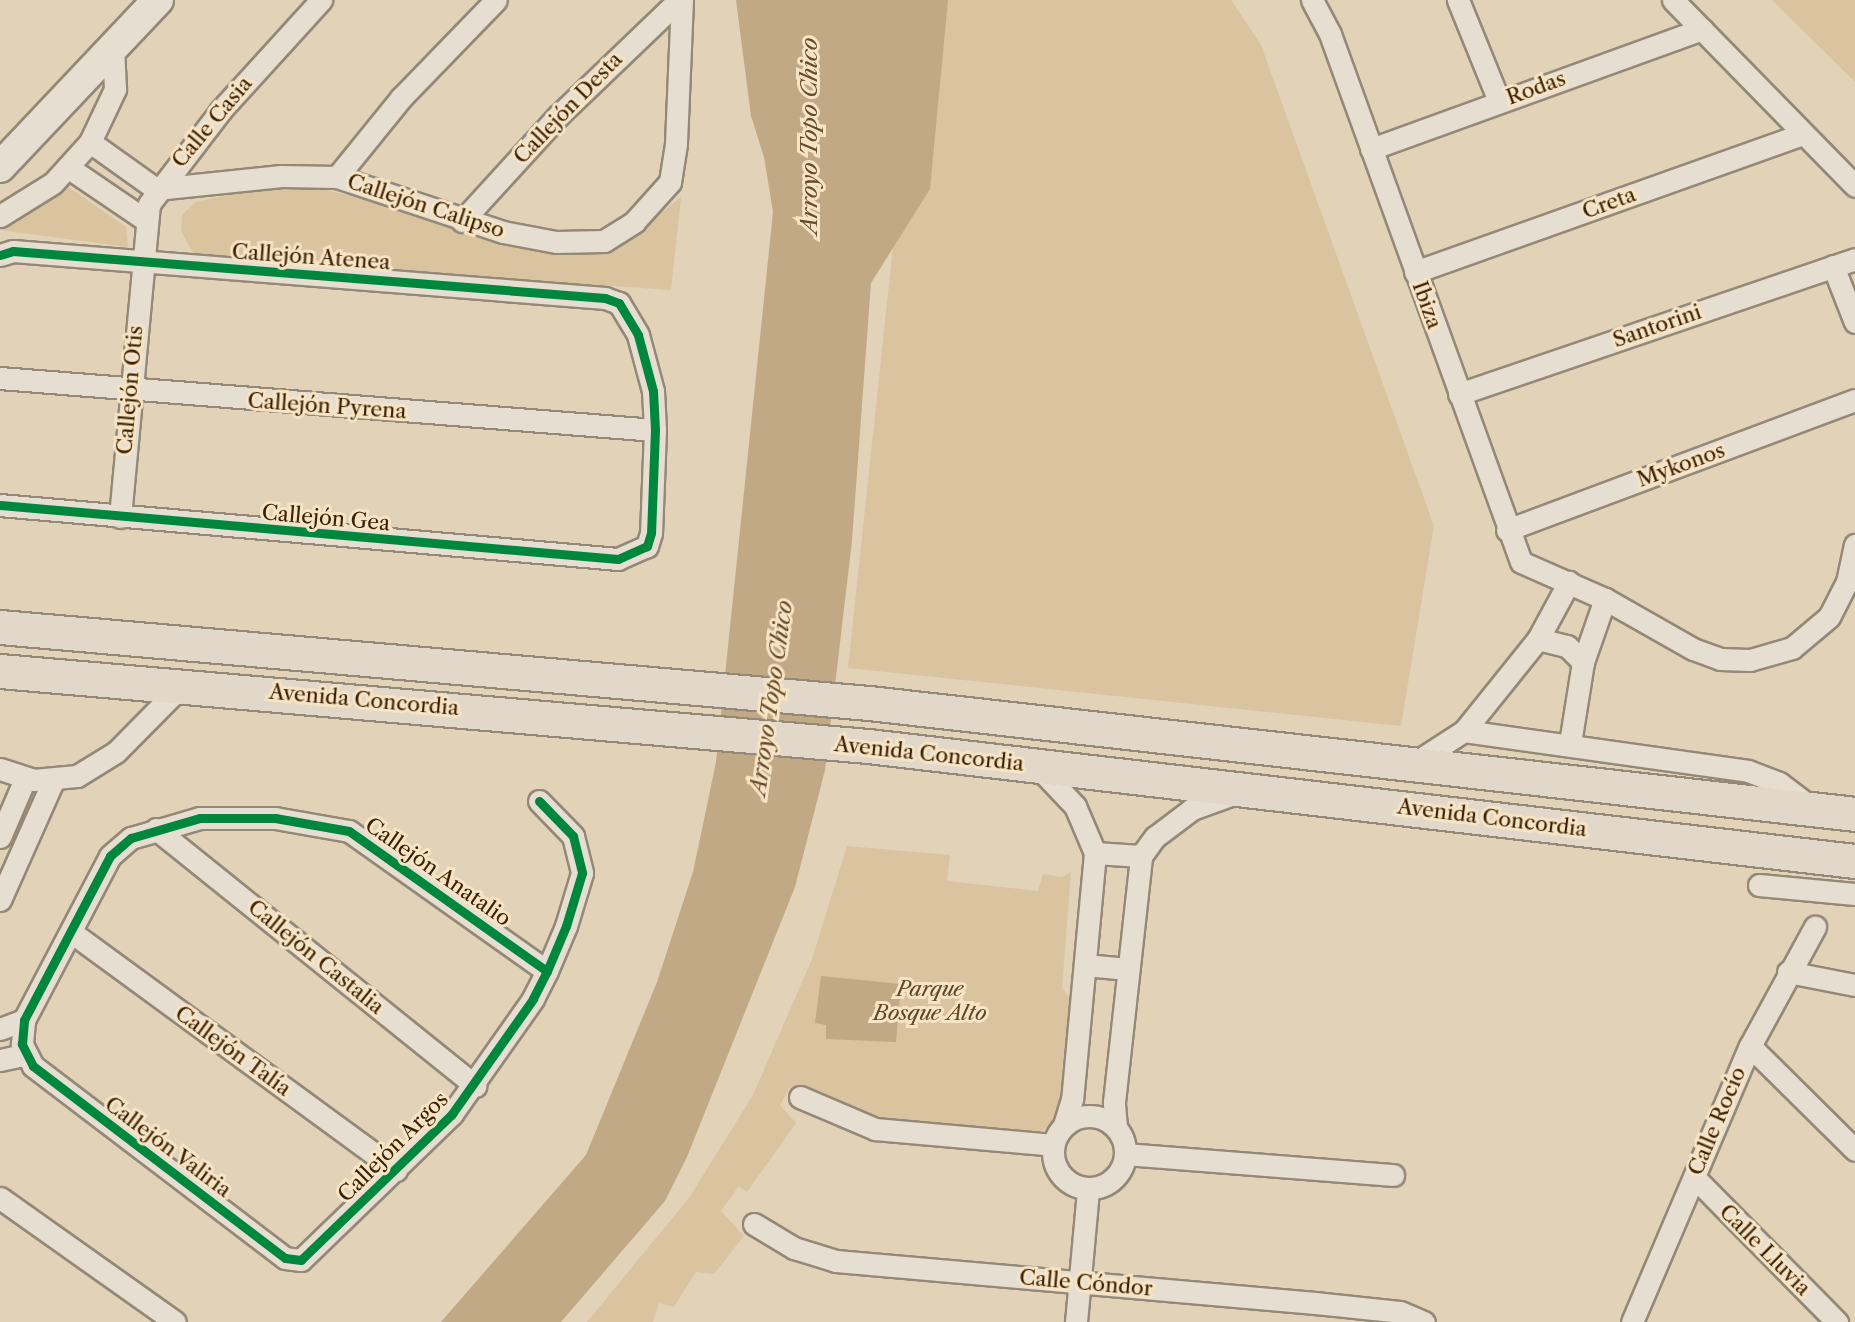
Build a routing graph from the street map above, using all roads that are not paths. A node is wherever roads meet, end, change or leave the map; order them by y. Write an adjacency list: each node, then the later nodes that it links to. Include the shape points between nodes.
1 (158, 0): 9 (street)
2 (321, 0): 18 (street, Calle Casia)
3 (496, 0): 16 (street, via 401,98)
4 (681, 0): 21 (street, Callejón Desta, via 567,107); 21 (street, Callejón Calipso, via 676,143 670,182 634,222 604,242 556,242)
5 (1312, 0): 13 (street, Ibiza, via 1330,34)
6 (1458, 0): 10 (street)
7 (1673, 0): 8 (street)
8 (1702, 29): 10 (street, Rodas); 11 (street)
9 (113, 46): 12 (street, via 115,89); 14 (street)
10 (1499, 101): 13 (street, Rodas)
11 (1803, 134): 17 (street); 26 (street, Creta)
12 (90, 142): 15 (street); 18 (street)
13 (1371, 149): 26 (street, Ibiza)
14 (0, 167)
15 (69, 168): 19 (street); 20 (street)
16 (337, 177): 18 (street, Callejón Calipso, via 270,177); 21 (street, Callejón Calipso)
17 (1855, 186)
18 (156, 189): 20 (street, Calle Casia)
19 (0, 216)
20 (144, 219): 24 (street, Calle Casia)
21 (462, 221)
22 (0, 255): 24 (street, Callejón Atenea, via 13,251)
23 (1855, 259): 25 (street, Santorini)
24 (141, 263): 29 (street, Callejón Otis); 32 (street, Callejón Atenea, via 586,294 619,303 641,345 653,391)
25 (1833, 266): 27 (street); 30 (street, Santorini)
26 (1415, 272): 30 (street, Ibiza)
27 (1855, 322)
28 (0, 378): 29 (street, Callejón Pyrena)
29 (130, 392): 32 (street, Callejón Pyrena); 34 (street, Callejón Otis)
30 (1459, 394): 35 (street, Ibiza)
31 (1855, 400): 35 (street, Mykonos)
32 (655, 430): 34 (street, Callejón Gea, via 647,546 618,559)
33 (0, 505): 34 (street, Callejón Gea)
34 (120, 517)
35 (1507, 530): 37 (street, Ibiza, via 1521,562)
36 (1855, 545): 38 (street, Ibiza, via 1847,582 1829,617 1792,648 1769,657 1720,659 1693,649)
37 (1569, 582): 38 (street, Ibiza); 40 (street)
38 (1605, 598): 41 (street)
39 (0, 627): 46 (main road, Avenida Concordia, via 869,703)
40 (1538, 639): 41 (street, via 1567,646); 44 (street)
41 (1583, 662): 45 (street)
42 (0, 671): 43 (main road, Avenida Concordia)
43 (182, 685): 47 (main road, Avenida Concordia, via 868,746); 50 (street, via 116,752 77,776)
44 (1464, 731): 45 (street); 46 (street)
45 (1570, 743): 53 (street, via 1748,771 1779,783)
46 (1416, 762): 53 (main road, Avenida Concordia)
47 (1038, 766): 51 (main road, Avenida Concordia); 57 (street, via 1075,806)
48 (0, 769): 49 (street)
49 (25, 779): 50 (street); 56 (street)
50 (52, 781): 64 (street)
51 (1247, 789): 58 (street, via 1192,809 1155,837); 59 (main road, Avenida Concordia)
52 (539, 801): 69 (street, Callejón Argos, via 573,836 582,861 580,887)
53 (1815, 811): 54 (main road, Avenida Concordia)
54 (1855, 814)
55 (156, 829): 66 (street, Callejón Anatalio, via 131,838 110,856); 69 (street, Callejón Anatalio, via 200,818 275,818 335,825 358,836); 77 (street, Callejón Castalia)
56 (0, 837)
57 (1095, 853): 58 (street); 67 (street)
58 (1141, 856): 68 (street)
59 (1807, 857): 60 (main road, Avenida Concordia); 62 (street)
60 (1855, 861)
61 (1759, 885): 63 (street)
62 (1855, 888)
63 (1855, 894)
64 (0, 900)
65 (1815, 926): 70 (street, Calle Rocío)
66 (71, 932): 72 (street, Callejón Anatalio); 84 (street, Callejón Talía)
67 (1085, 965): 68 (street); 79 (street, via 1072,1099)
68 (1128, 969): 80 (street, via 1114,1102)
69 (547, 971): 77 (street, Callejón Argos)
70 (1788, 972): 71 (street); 74 (street, Calle Rocío)
71 (1855, 985)
72 (24, 1020): 73 (street); 75 (street, Callejón Anatalio)
73 (0, 1029)
74 (1750, 1046): 82 (street); 86 (street, Calle Rocío)
75 (24, 1055): 76 (street); 90 (street, Callejón Valiria)
76 (0, 1060)
77 (476, 1086): 84 (street, Callejón Argos)
78 (800, 1097): 81 (street, via 875,1129)
79 (1064, 1125): 80 (street, via 1096,1116); 81 (street)
80 (1116, 1127): 83 (street)
81 (1053, 1145): 87 (street, via 1057,1170 1065,1180)
82 (1855, 1150)
83 (1126, 1154): 85 (street); 87 (street, via 1114,1179)
84 (396, 1170): 90 (street, Callejón Argos, via 309,1255)
85 (1393, 1175)
86 (1694, 1177): 92 (street, Calle Rocío); 96 (street, Calle Lluvia)
87 (1088, 1189): 91 (street)
88 (0, 1198): 93 (street)
89 (754, 1224): 91 (street, Calle Cóndor, via 794,1248 836,1261)
90 (294, 1261)
91 (1080, 1283): 94 (street); 95 (street, Calle Cóndor, via 1400,1312)
92 (1641, 1317)
93 (175, 1322)
94 (1076, 1322)
95 (1424, 1322)
96 (1837, 1322)

